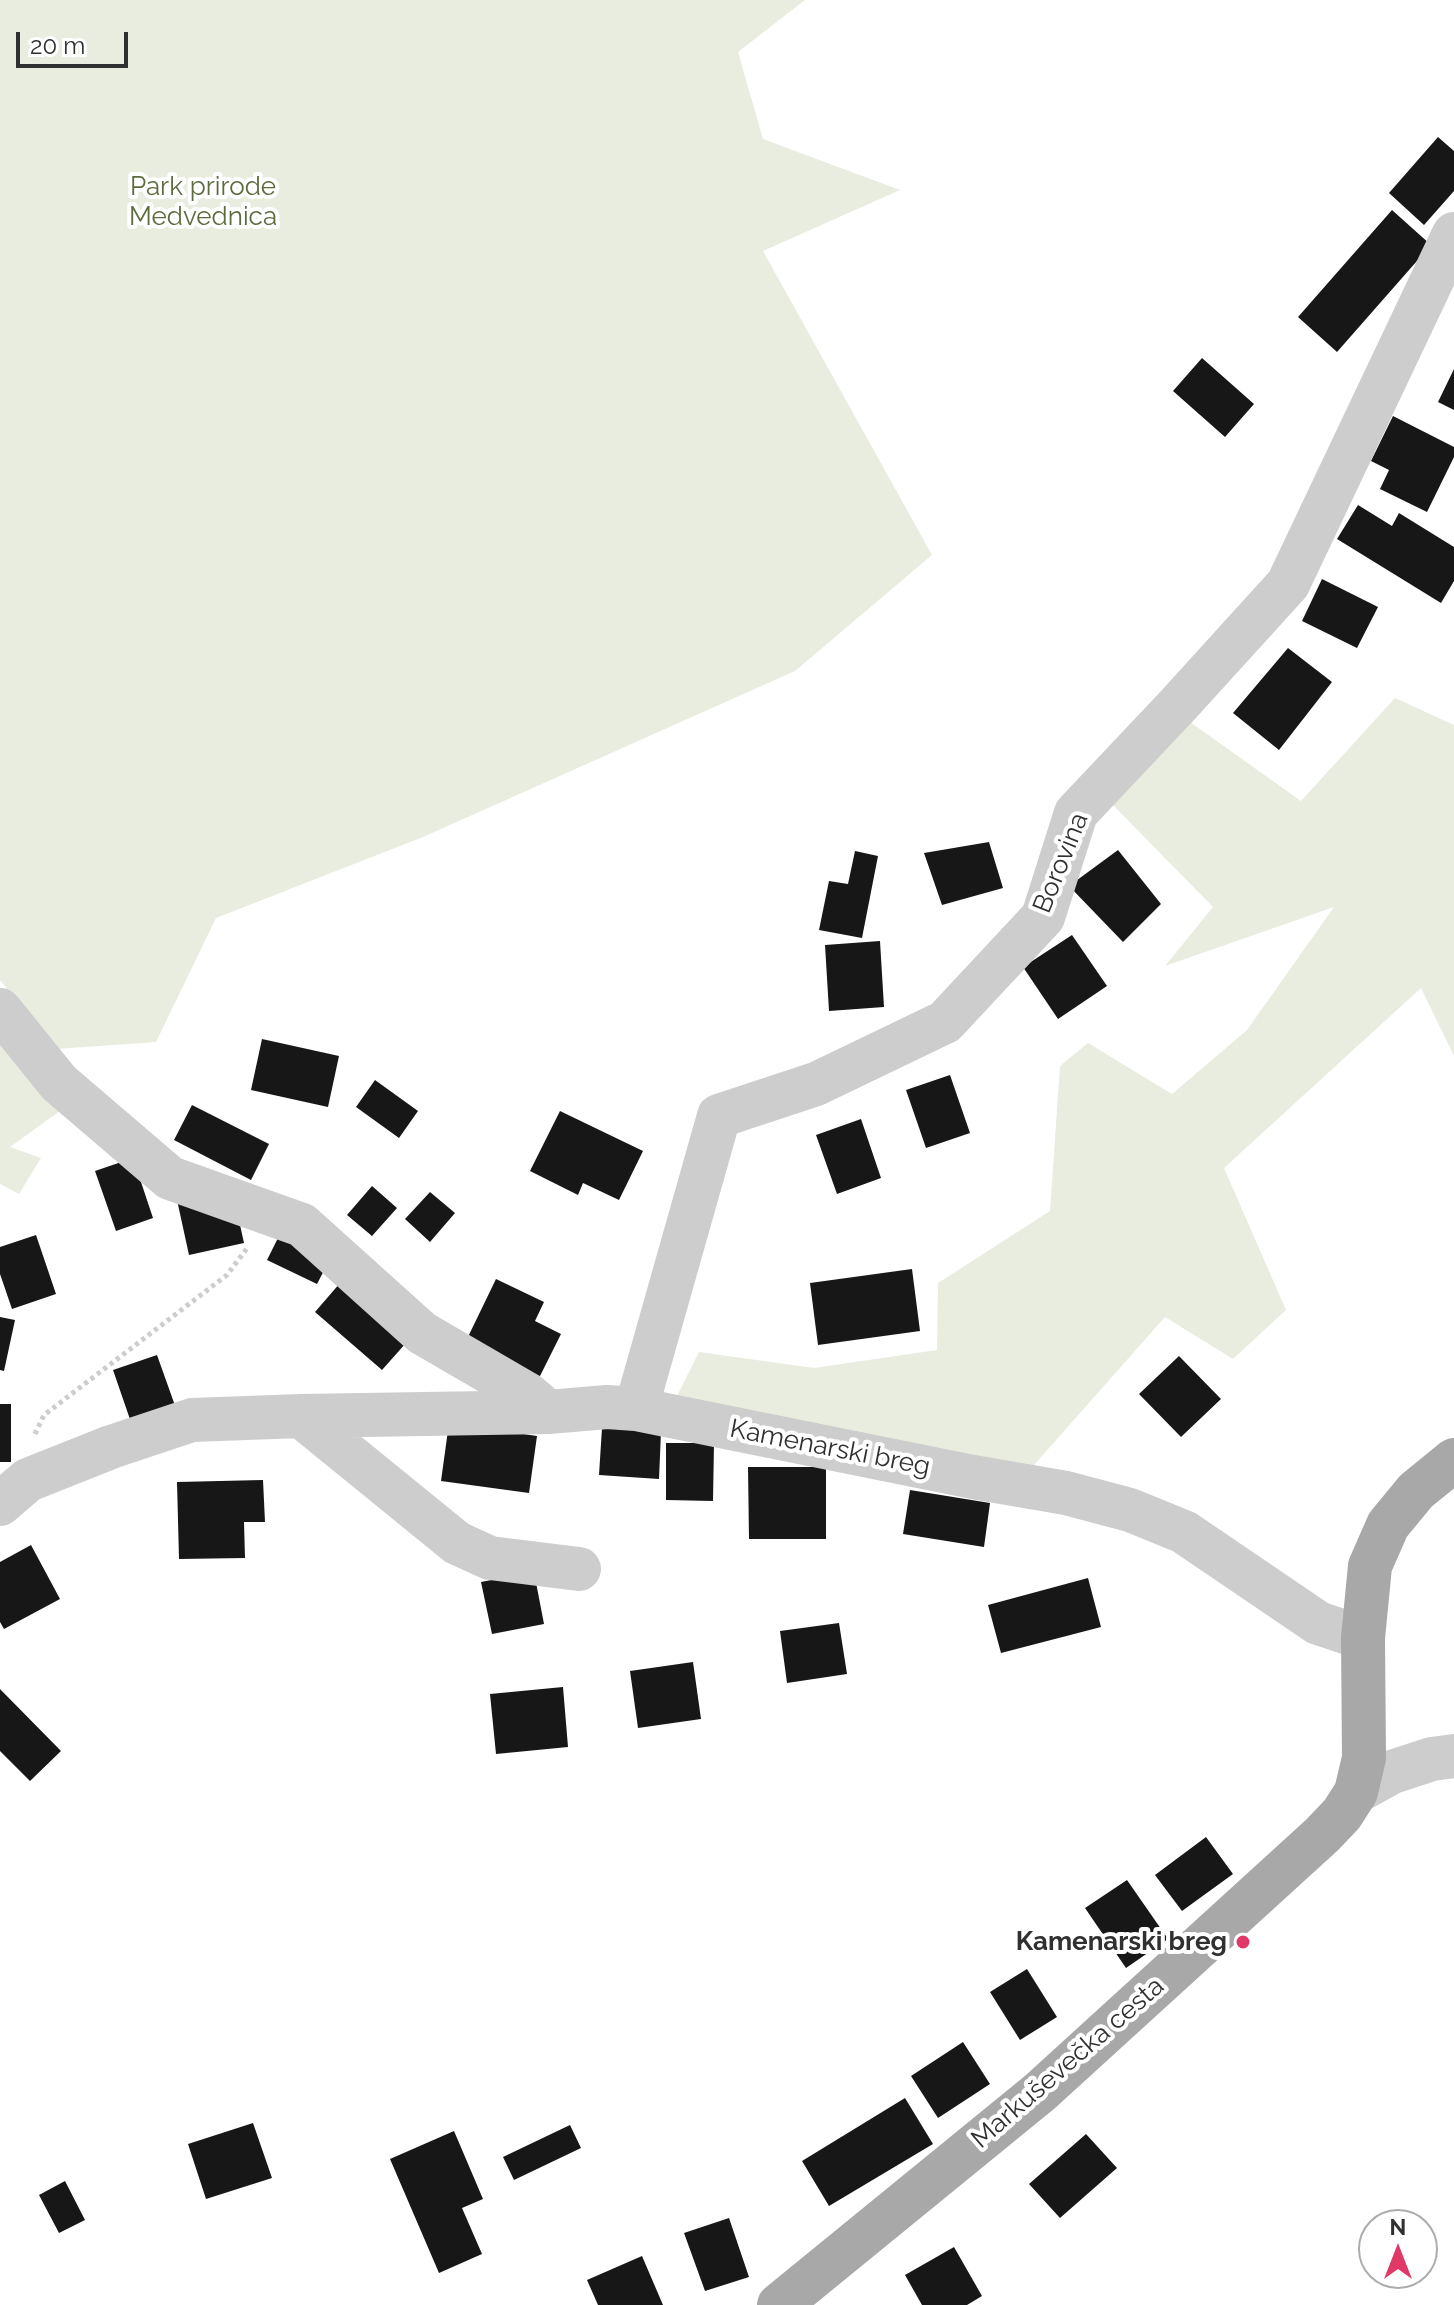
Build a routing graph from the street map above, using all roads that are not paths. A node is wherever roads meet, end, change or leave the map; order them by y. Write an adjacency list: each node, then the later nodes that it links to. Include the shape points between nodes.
1 (1454, 234): 3 (street, Borovina, via 1288,584 1076,813 1043,917 945,1022 816,1084 719,1116)
2 (0, 1010): 4 (street, via 59,1083 170,1178 302,1225 422,1333 527,1394)
3 (636, 1409): 4 (street, Kamenarski breg); 9 (street, Kamenarski breg, via 1130,1510 1184,1532 1318,1623)
4 (548, 1412): 5 (street, Kamenarski breg)
5 (301, 1416): 7 (street, Kamenarski breg, via 192,1420 111,1447); 8 (street, via 457,1543 490,1558)
6 (1454, 1460): 9 (main road, Markuševečka cesta, via 1416,1491 1388,1525 1370,1566)
7 (14, 1492)
8 (579, 1569)
9 (1363, 1638): 11 (main road, Markuševečka cesta, via 1364,1758)
10 (1454, 1756): 11 (street, via 1392,1772)
11 (1356, 1792): 12 (main road, Markuševečka cesta, via 1322,1835 1040,2092)
12 (779, 2305)

